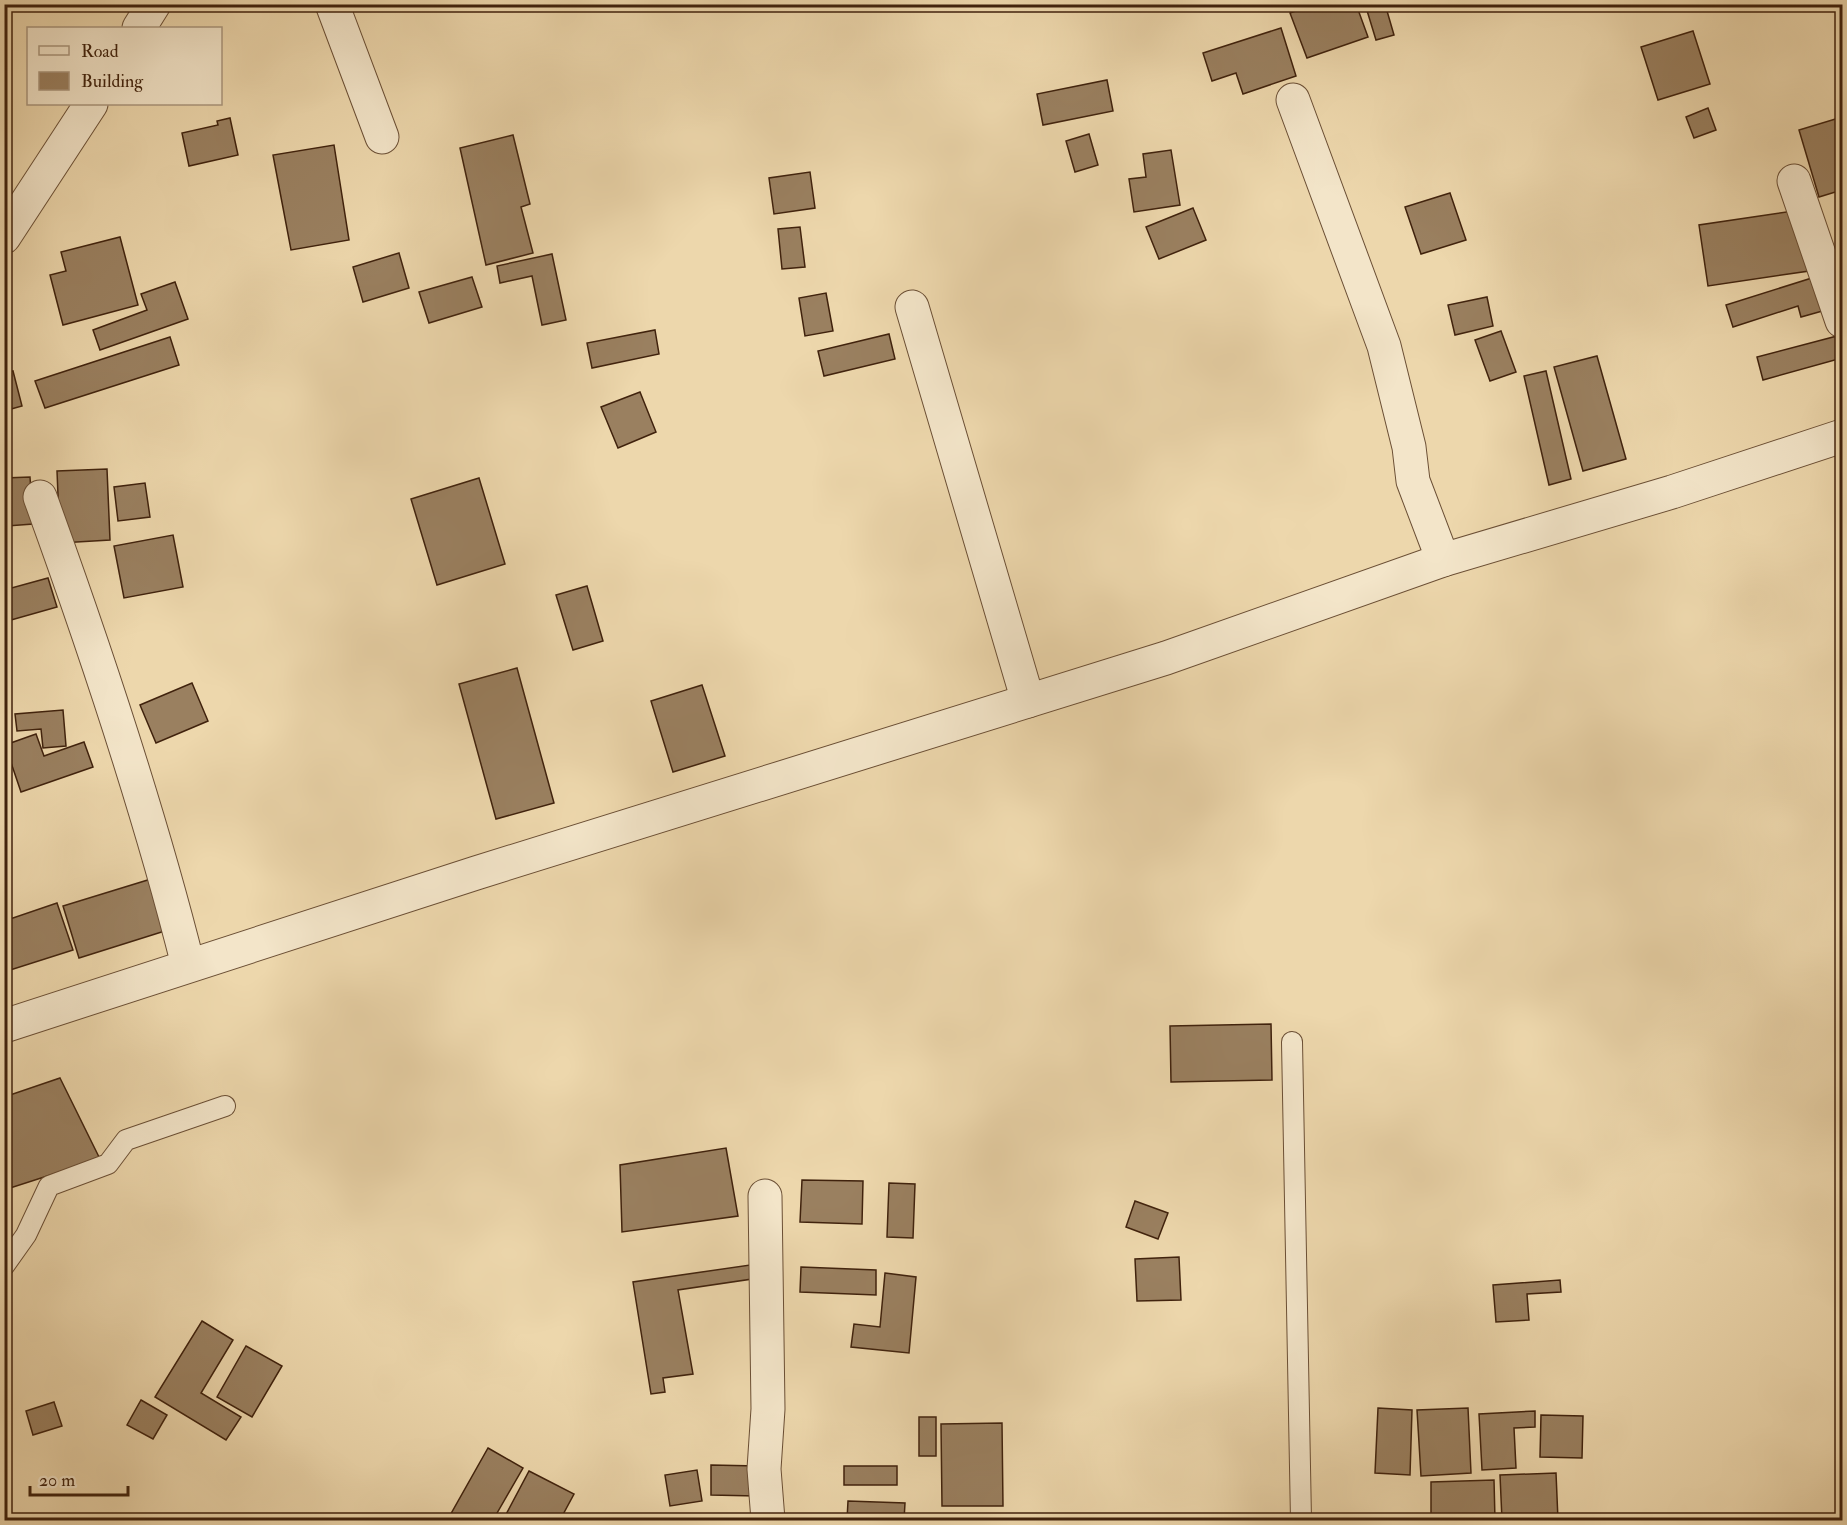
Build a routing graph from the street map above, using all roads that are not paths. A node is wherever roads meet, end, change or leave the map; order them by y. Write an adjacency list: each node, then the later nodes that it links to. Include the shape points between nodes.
1 (154, 4): 3 (street)
2 (332, 4): 6 (street)
3 (140, 27)
4 (1293, 100): 13 (street, via 1380,336 1407,436 1413,481)
5 (91, 105): 8 (street)
6 (382, 137)
7 (1794, 181): 10 (street)
8 (4, 237)
9 (912, 307): 14 (street)
10 (1842, 321)
11 (1842, 436): 13 (street, via 1672,492)
12 (40, 497): 15 (street, via 101,666 161,858)
13 (1443, 560): 14 (street, via 1245,631)
14 (1028, 701): 15 (street)
15 (188, 965): 16 (street)
16 (4, 1026)
17 (1292, 1042): 22 (lane)
18 (225, 1106): 20 (lane, via 126,1140 108,1164 49,1186 26,1235)
19 (765, 1196): 21 (street, via 768,1409 764,1469)
20 (4, 1266)
21 (768, 1521)
22 (1301, 1521)

